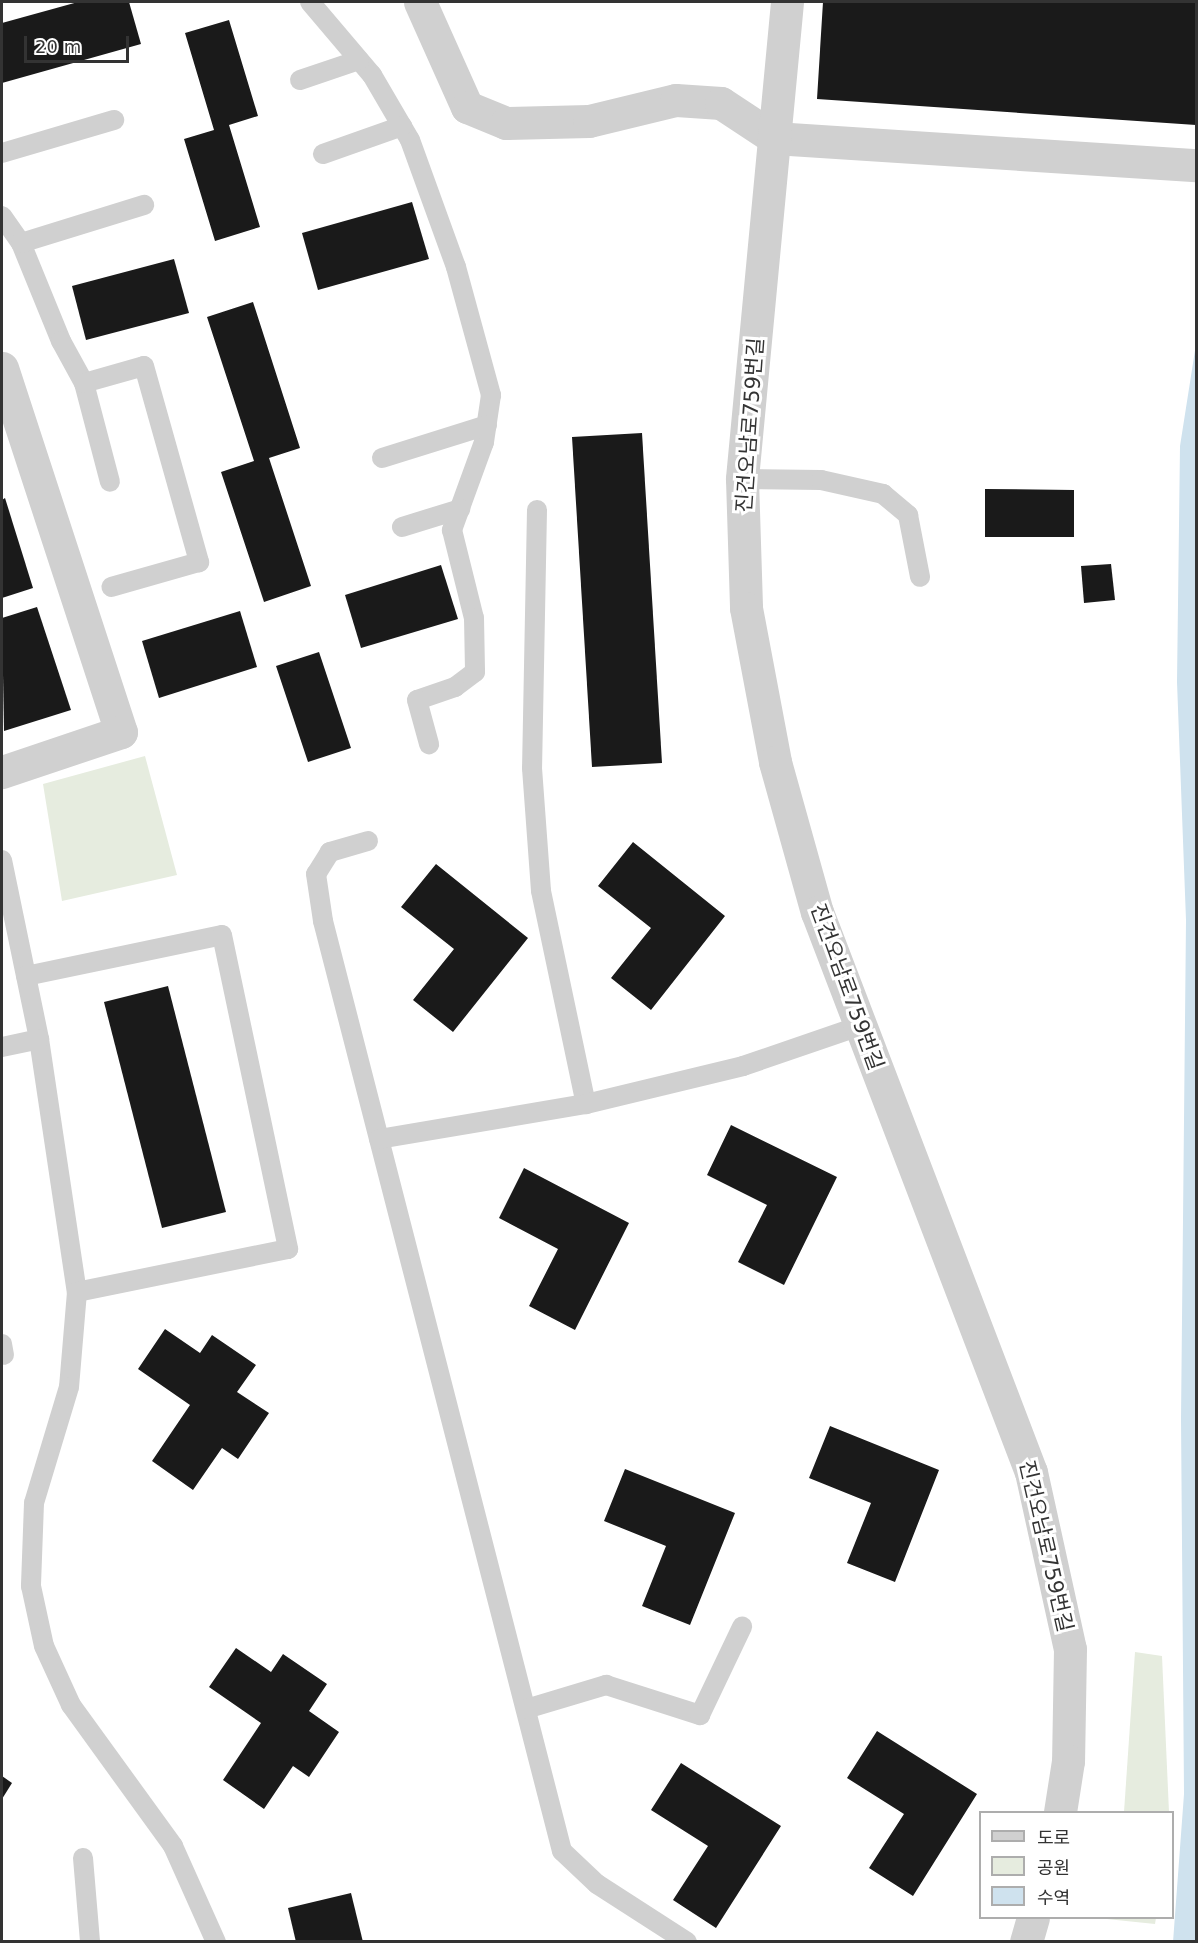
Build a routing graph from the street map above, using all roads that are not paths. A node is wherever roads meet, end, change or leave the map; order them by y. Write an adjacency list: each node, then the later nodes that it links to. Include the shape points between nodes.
1 (310, 2): 4 (lane)
2 (420, 2): 8 (street, via 467,106 506,123 589,121 676,100 721,103)
3 (787, 2): 8 (street, 진건오남로759번길)
4 (359, 60): 5 (lane); 7 (lane)
5 (300, 80)
6 (114, 120): 9 (lane)
7 (402, 126): 10 (lane); 17 (lane, via 456,267 491,395)
8 (774, 138): 11 (street); 19 (street, 진건오남로759번길)
9 (2, 153)
10 (323, 153)
11 (1197, 165)
12 (144, 205): 14 (lane)
13 (2, 216): 14 (lane)
14 (21, 243): 16 (lane, via 61,341)
15 (2, 368): 27 (street, via 121,732)
16 (84, 383): 20 (lane); 25 (lane, via 144,366 199,562)
17 (487, 426): 18 (lane); 21 (lane)
18 (382, 458)
19 (742, 479): 24 (lane, via 821,480 883,494 908,515); 31 (street, 진건오남로759번길, via 746,608 775,762 818,912)
20 (110, 482)
21 (460, 509): 23 (lane); 26 (lane, via 452,530 474,618 475,672 455,687 417,700)
22 (537, 510): 34 (lane, via 532,768 541,891)
23 (402, 527)
24 (920, 577)
25 (111, 587)
26 (429, 744)
27 (2, 772)
28 (368, 841): 35 (lane, via 330,852 316,874 323,921)
29 (2, 860): 30 (lane)
30 (26, 976): 32 (lane); 36 (lane, via 222,935 288,1249)
31 (860, 1026): 34 (lane, via 742,1066); 39 (street, 진건오남로759번길, via 1031,1472 1070,1649 1068,1761)
32 (39, 1039): 33 (lane); 36 (lane)
33 (2, 1047)
34 (586, 1104): 35 (lane)
35 (379, 1139): 38 (lane)
36 (77, 1292): 43 (lane, via 69,1387 34,1503 31,1586 44,1646 71,1705 173,1846)
37 (742, 1627): 38 (lane, via 700,1715 606,1685)
38 (526, 1709): 44 (lane, via 562,1851 597,1884)
39 (1060, 1811)
40 (83, 1858): 42 (lane)
41 (1032, 1919): 45 (street)
42 (90, 1941)
43 (216, 1941)
44 (687, 1941)
45 (1026, 1941)

